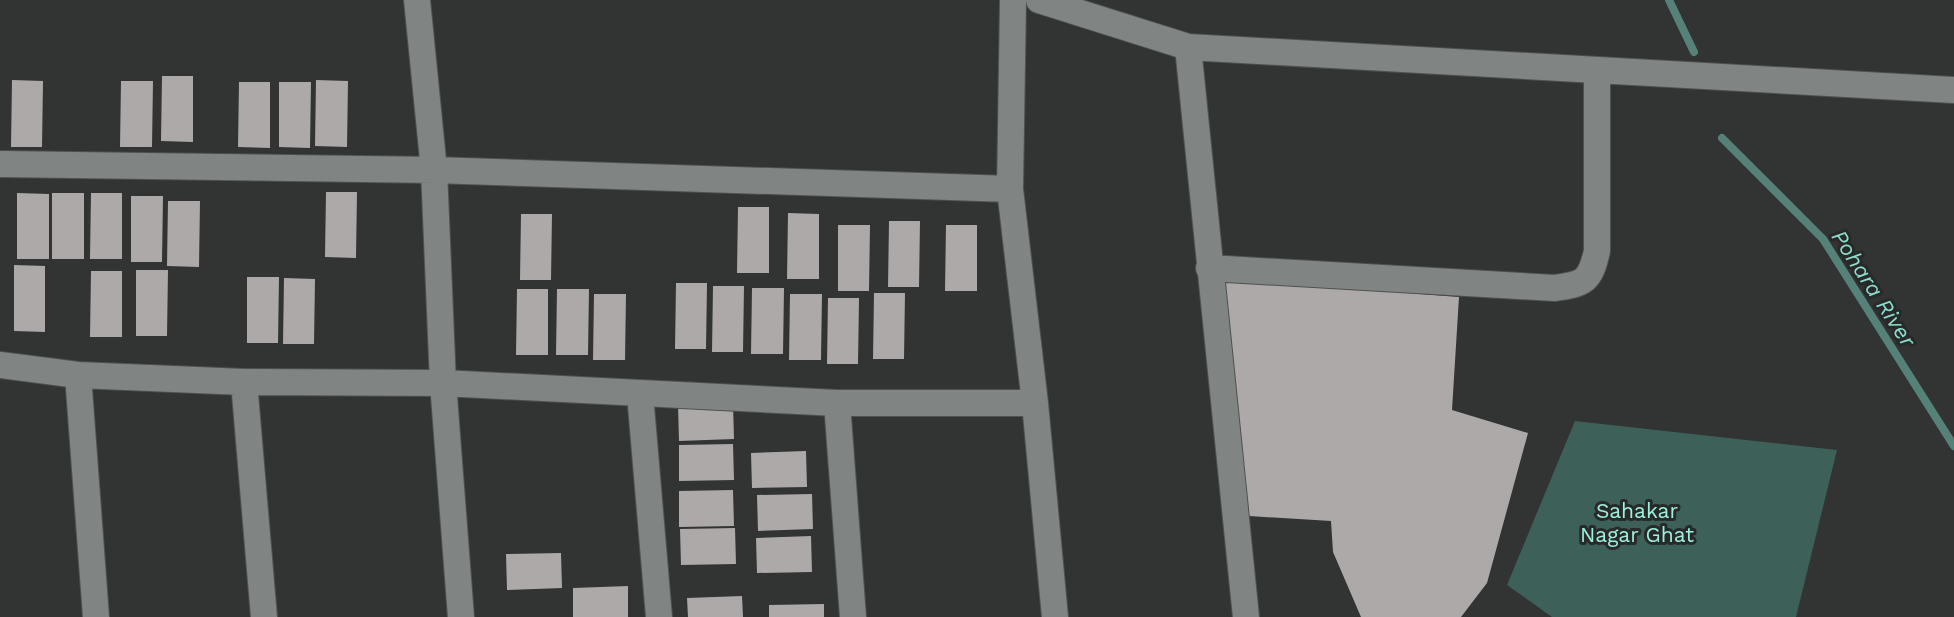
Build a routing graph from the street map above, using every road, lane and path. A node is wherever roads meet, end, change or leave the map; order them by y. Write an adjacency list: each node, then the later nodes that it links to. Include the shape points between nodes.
1 (417, 0): 8 (street)
2 (1013, 0): 9 (street)
3 (1038, 0): 4 (street)
4 (1188, 47): 5 (street); 10 (street)
5 (1598, 70): 6 (street); 10 (street, via 1597,251 1592,272 1578,285 1554,288)
6 (1954, 90)
7 (0, 164): 8 (street)
8 (434, 170): 9 (street); 14 (street)
9 (1010, 189): 17 (street)
10 (1209, 268): 24 (street)
11 (0, 365): 12 (street)
12 (78, 375): 13 (street); 18 (street)
13 (244, 382): 14 (street); 19 (street)
14 (443, 383): 15 (street); 20 (street)
15 (640, 394): 16 (street); 21 (street)
16 (837, 403): 17 (street); 22 (street)
17 (1035, 403): 23 (street)
18 (96, 617)
19 (264, 617)
20 (461, 617)
21 (659, 617)
22 (853, 617)
23 (1055, 617)
24 (1246, 617)

